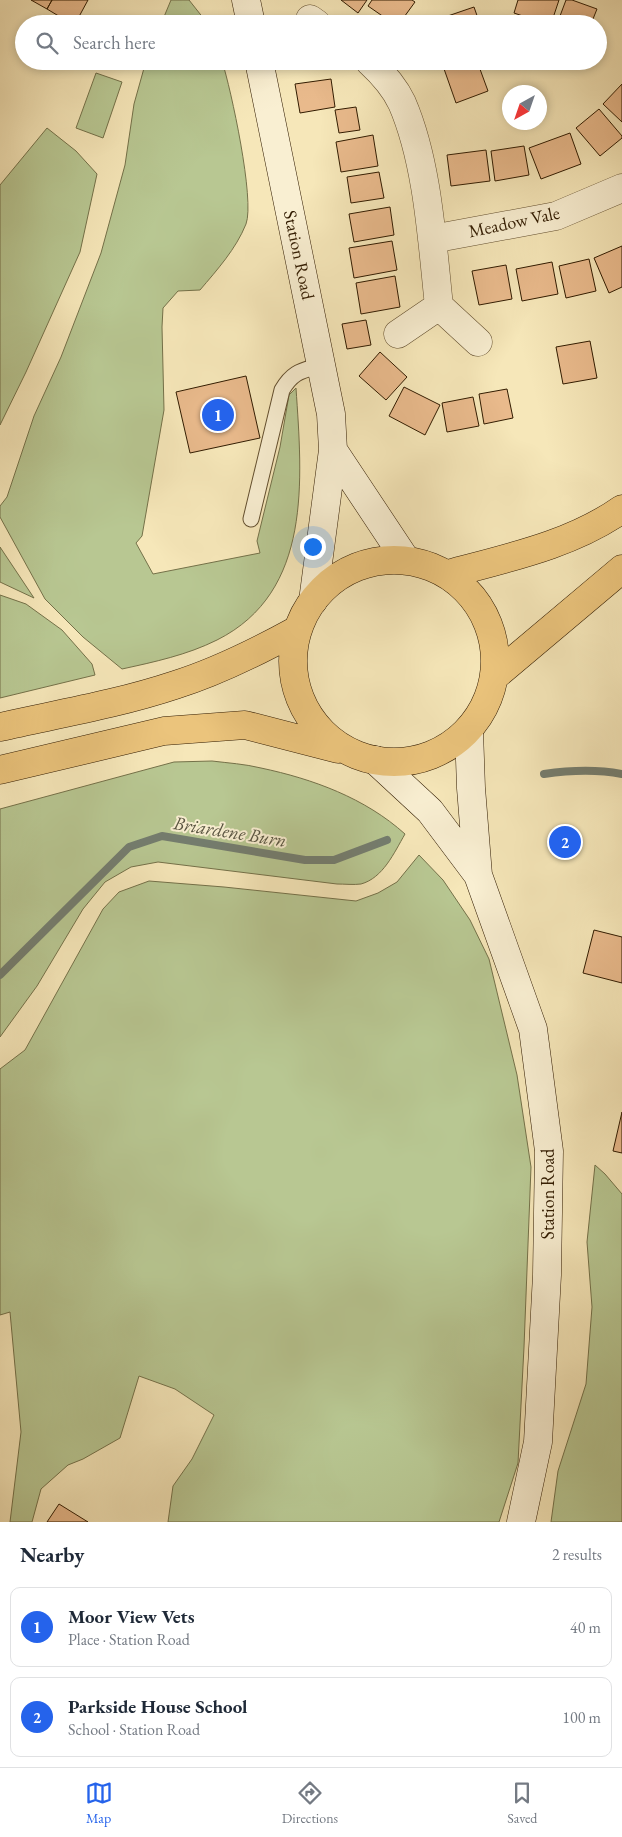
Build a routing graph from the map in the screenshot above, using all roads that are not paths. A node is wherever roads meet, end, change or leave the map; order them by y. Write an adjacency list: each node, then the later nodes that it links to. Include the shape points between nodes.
1 (246, 0): 2 (main road)
2 (249, 15)
3 (261, 70): 10 (main road, Station Road)
4 (379, 70): 6 (main road, via 401,102 418,152)
5 (622, 188): 6 (main road, Meadow Vale, via 556,216)
6 (432, 239): 7 (main road)
7 (439, 306): 8 (main road); 9 (main road)
8 (398, 334)
9 (478, 342)
10 (321, 365): 11 (main road, Station Road); 13 (lane, via 289,378 282,390)
11 (334, 450): 14 (main road, Station Road); 17 (main road, Station Road)
12 (622, 509): 16 (main road, via 544,548)
13 (251, 519)
14 (406, 560): 16 (main road); 17 (main road, via 372,562 346,570)
15 (622, 569): 19 (main road)
16 (448, 574): 19 (main road, via 476,601 491,629 496,654)
17 (313, 601): 18 (main road)
18 (296, 630): 20 (main road, via 247,657 175,685); 22 (main road, via 294,670 297,692 307,714 320,731)
19 (494, 676): 21 (main road, via 482,712)
20 (0, 727)
21 (469, 731): 23 (main road, via 444,750 415,760); 25 (main road)
22 (344, 750): 23 (main road); 24 (main road, via 245,724 164,731)
23 (375, 760): 25 (main road, via 430,811)
24 (0, 770)
25 (478, 875): 26 (main road, Station Road, via 533,1029 550,1152 538,1442)
26 (521, 1522)

